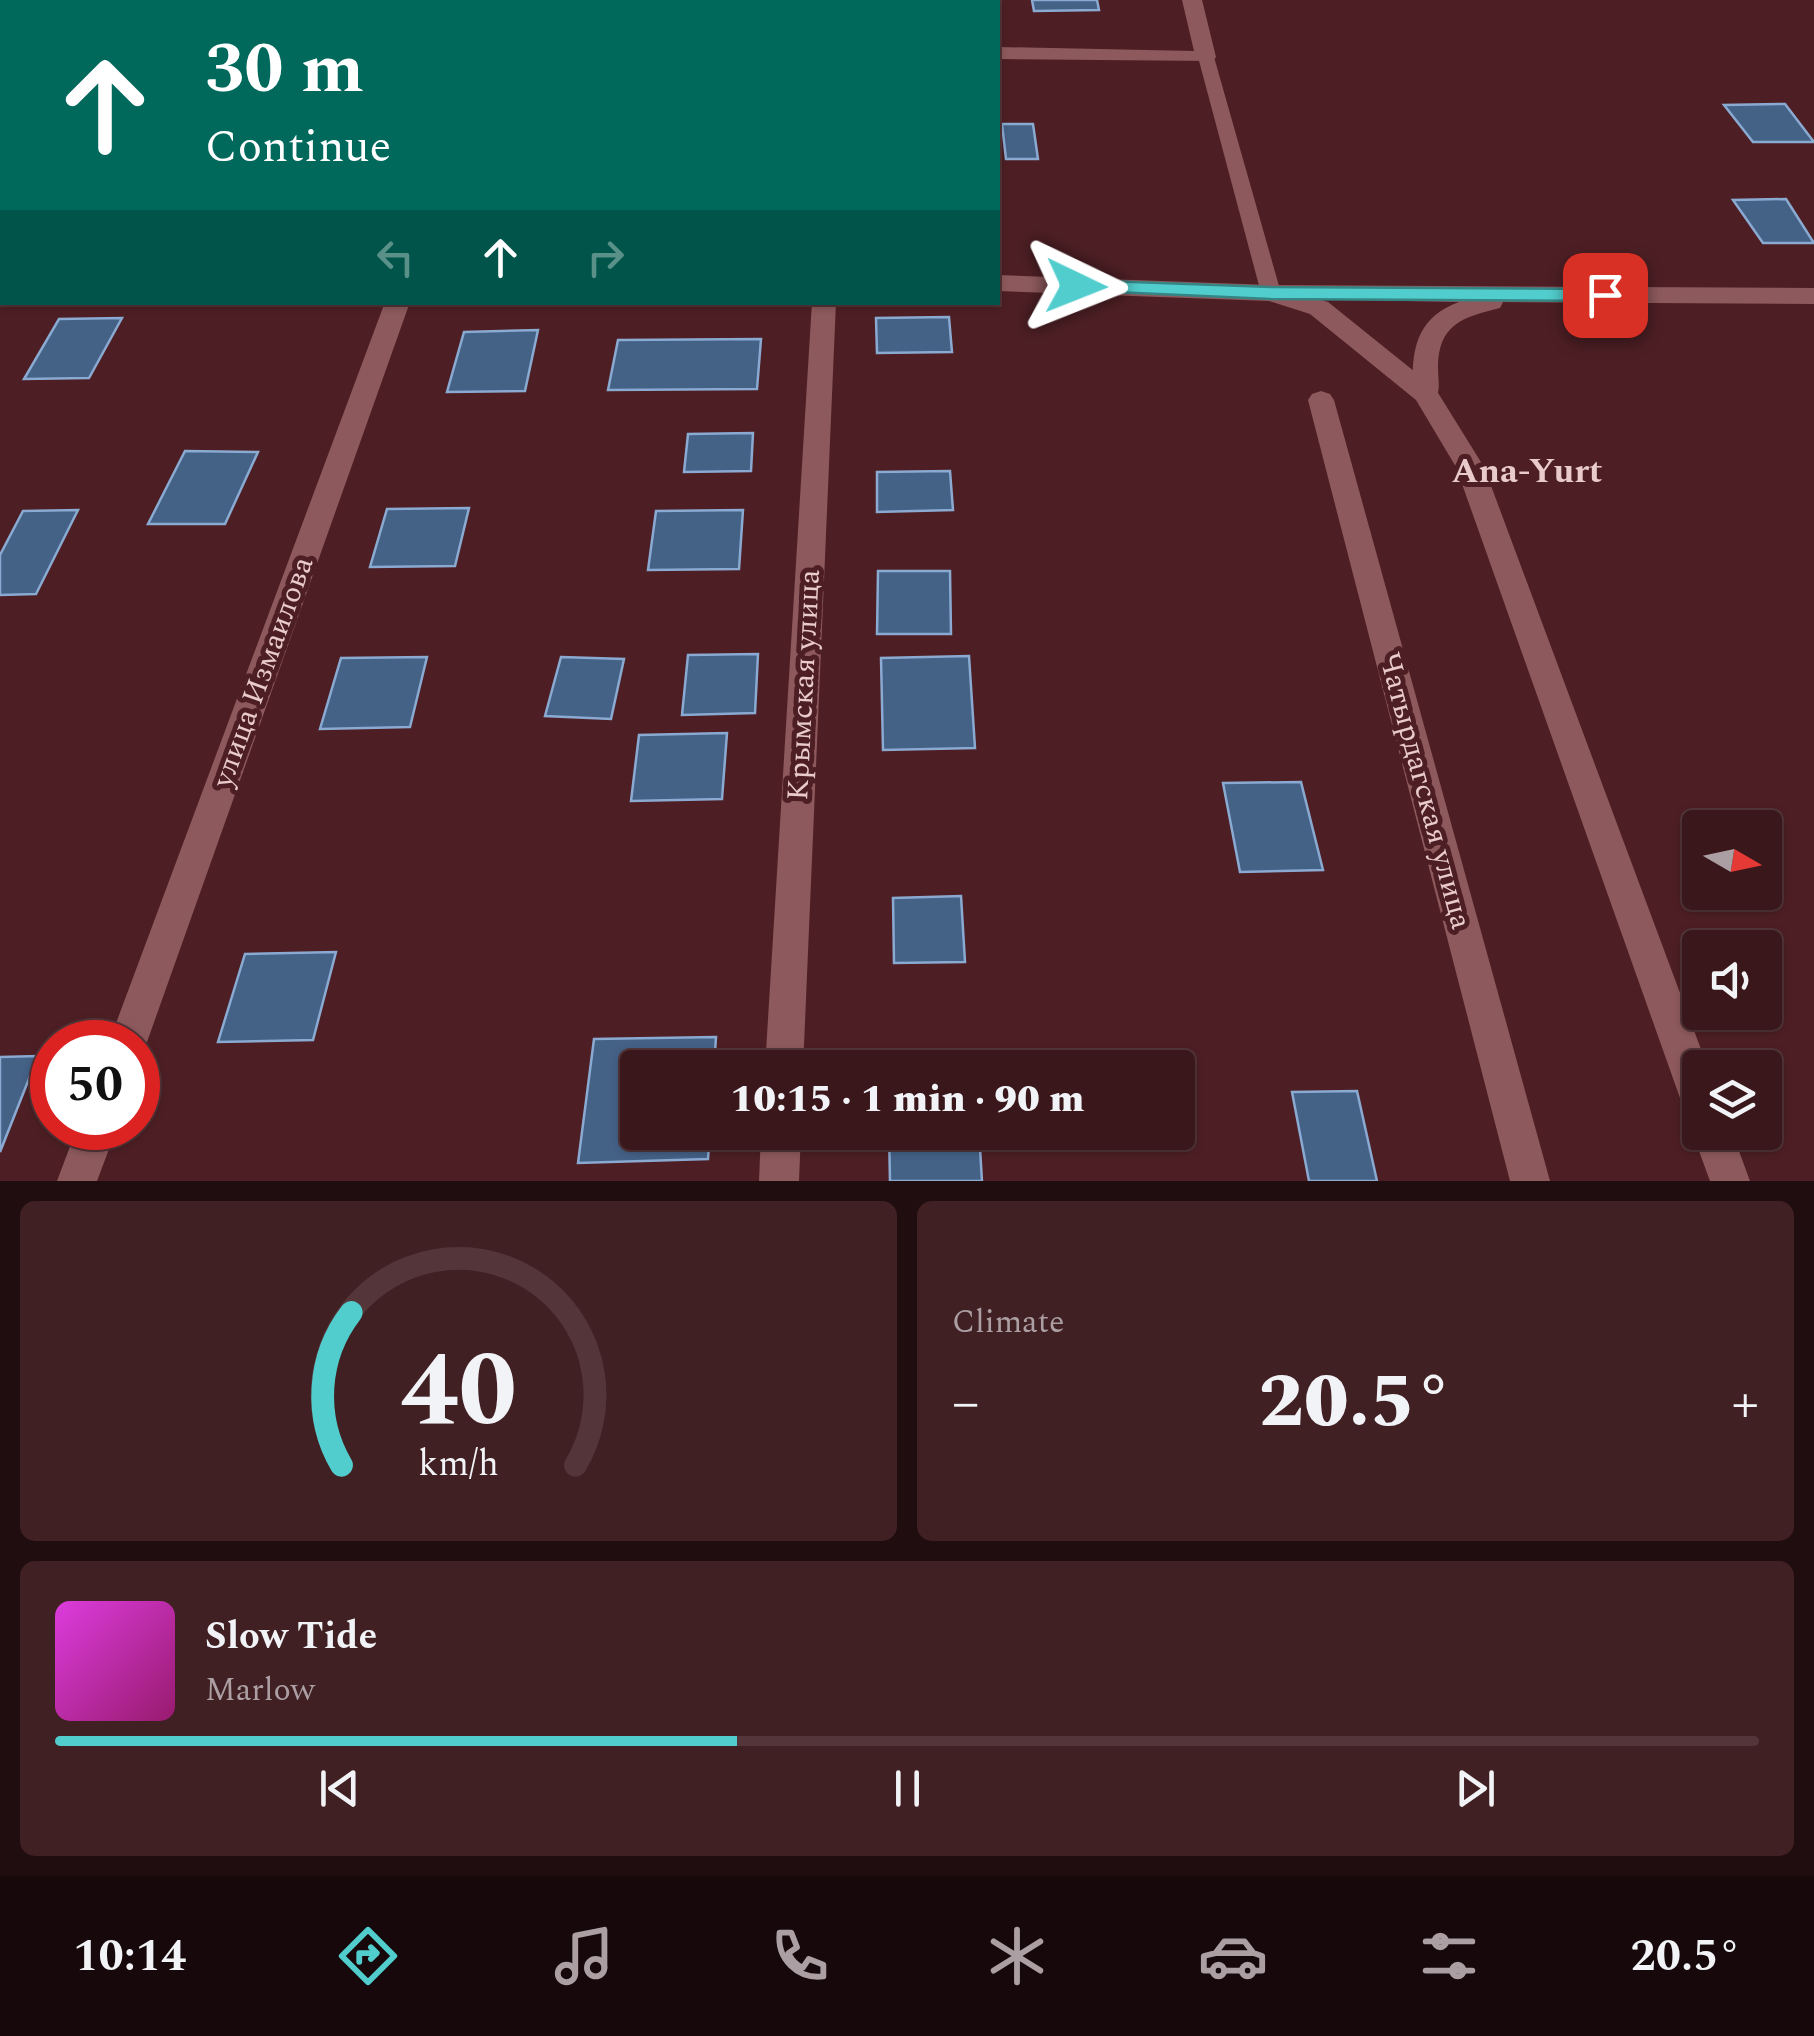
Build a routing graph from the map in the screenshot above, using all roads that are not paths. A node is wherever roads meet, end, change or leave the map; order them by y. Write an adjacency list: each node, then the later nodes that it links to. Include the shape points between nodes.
1 (1192, 0): 3 (street)
2 (1000, 53): 3 (street)
3 (1206, 57): 5 (lane)
4 (1000, 284): 5 (street)
5 (1271, 293): 6 (street); 10 (street, via 1319,308)
6 (1536, 295): 7 (street); 10 (street, via 1460,311 1429,333 1423,351)
7 (1814, 296)
8 (397, 305): 12 (street, улица Измаилова)
9 (824, 305): 13 (street, Крымская улица)
10 (1426, 394): 14 (street, via 1470,467)
11 (1321, 400): 20 (street, Чатырдагская улица)
12 (136, 1020)
13 (785, 1050)
14 (1683, 1050)
15 (89, 1150): 18 (street)
16 (780, 1150): 19 (street)
17 (1719, 1150): 21 (street)
18 (77, 1181)
19 (778, 1181)
20 (1530, 1181)
21 (1730, 1181)

